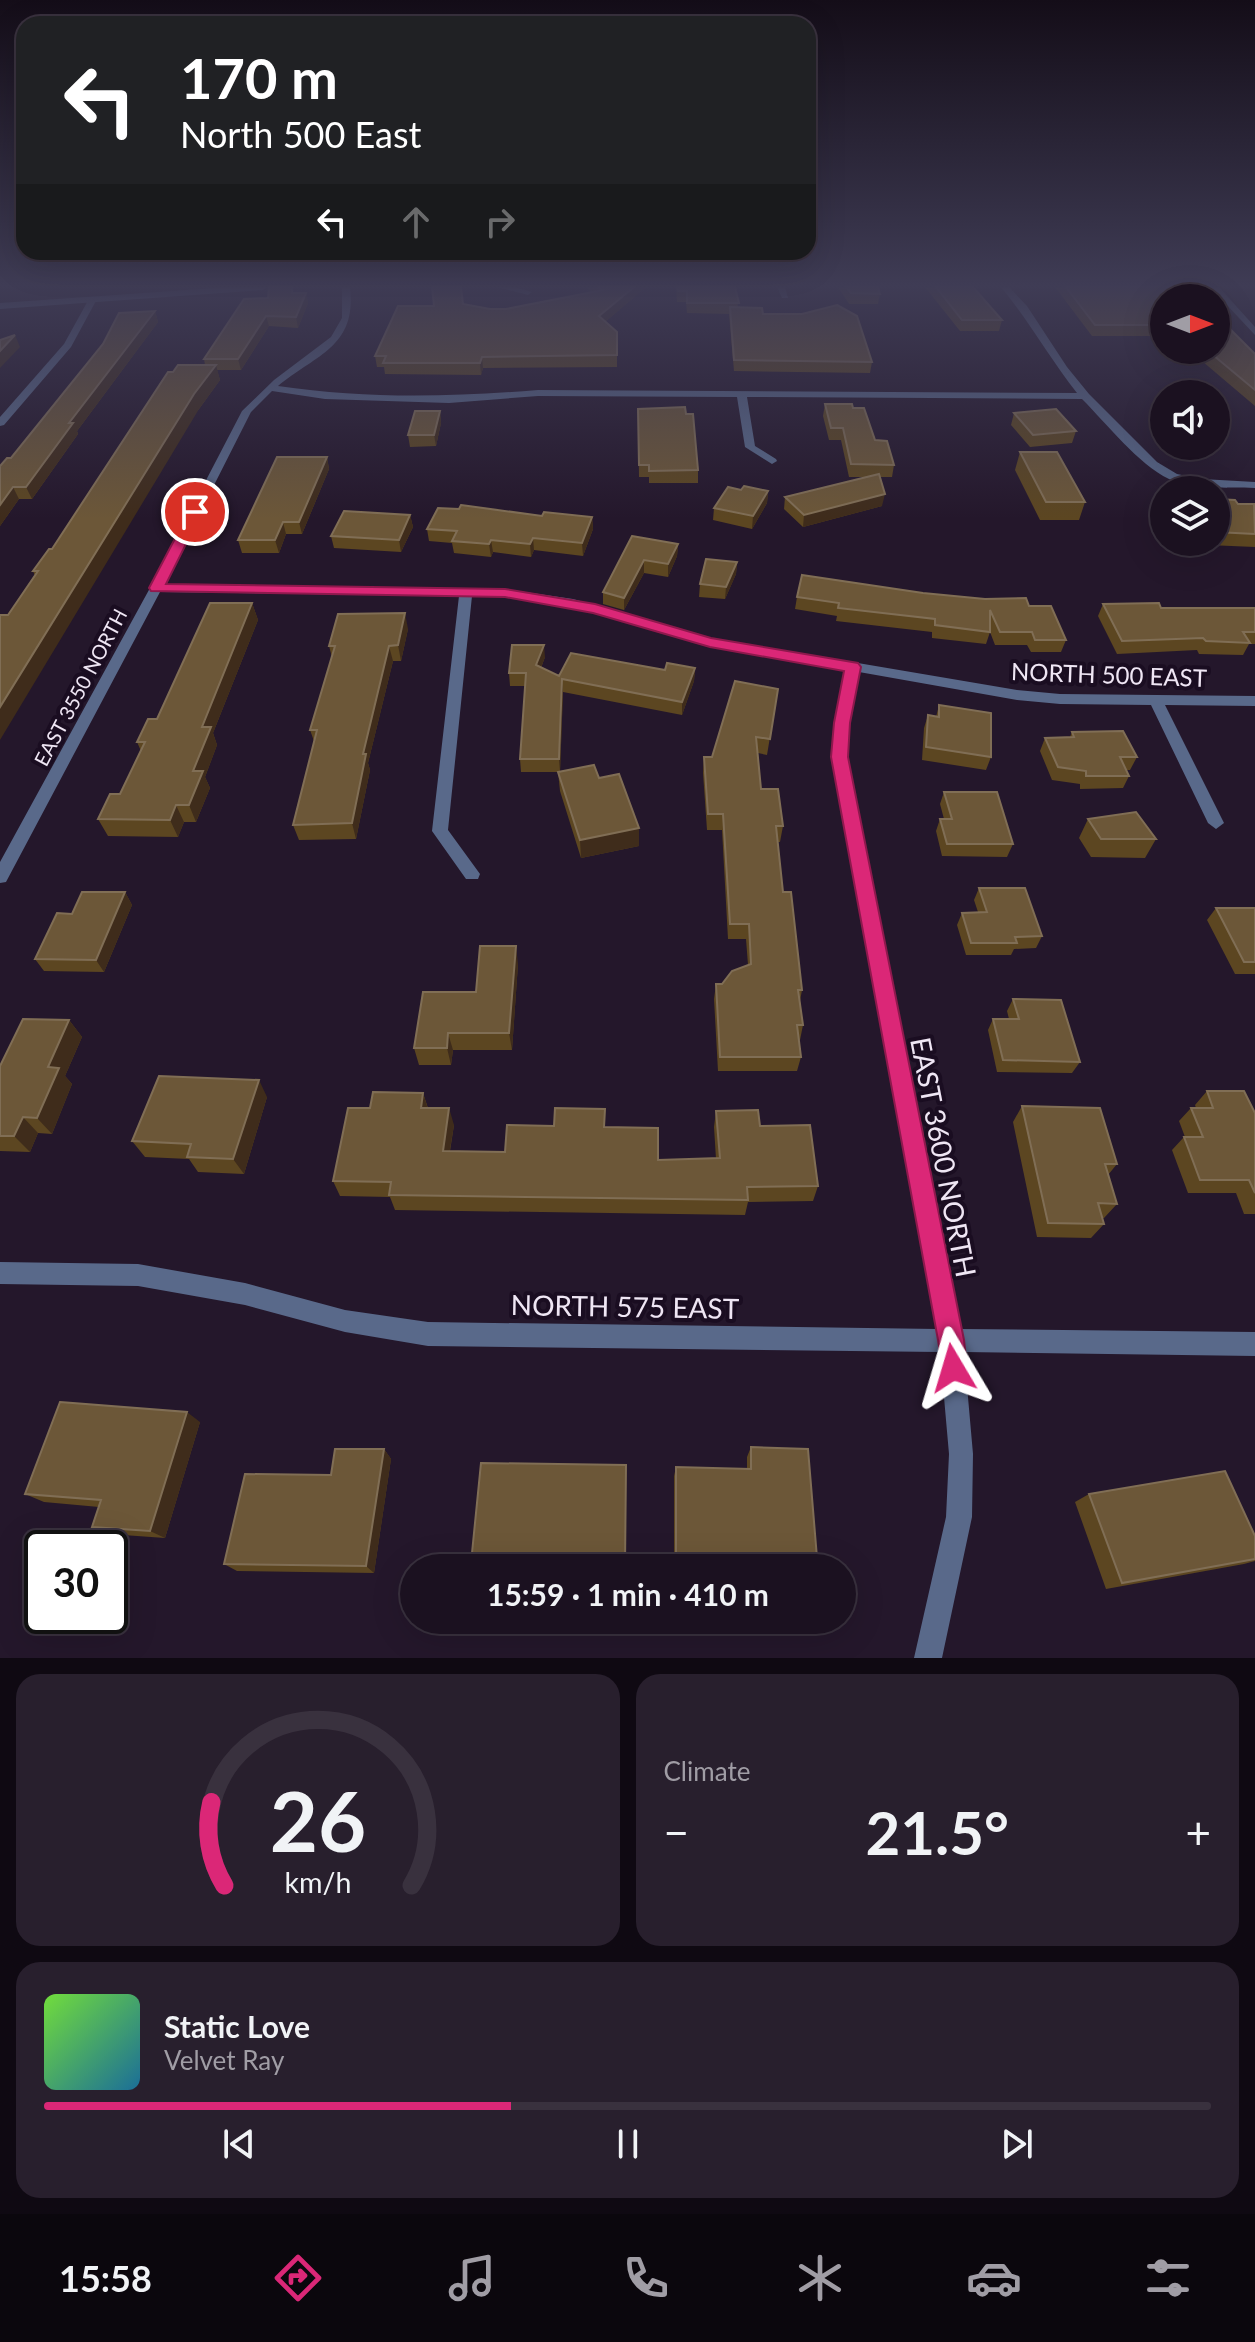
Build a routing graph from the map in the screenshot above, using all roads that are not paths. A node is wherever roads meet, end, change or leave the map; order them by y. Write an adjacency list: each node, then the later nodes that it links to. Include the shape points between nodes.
1 (51, 364): 7 (street)
2 (301, 364): 4 (street, EAST 3550 NORTH)
3 (1060, 364): 6 (street)
4 (270, 388): 5 (street, via 325,396 449,400 538,393); 10 (street, EAST 3550 NORTH, via 247,411)
5 (742, 394): 6 (street); 8 (street, via 750,447)
6 (1085, 396): 9 (street, via 1153,464 1174,477)
7 (0, 423)
8 (772, 461)
9 (1255, 485)
10 (156, 588): 11 (street, NORTH 500 EAST); 17 (street, EAST 3550 NORTH)
11 (466, 592): 12 (street, NORTH 500 EAST, via 573,603 710,642); 16 (street, via 440,831)
12 (853, 667): 13 (street, NORTH 500 EAST, via 1017,695); 19 (street, EAST 3600 NORTH, via 839,757)
13 (1155, 699): 14 (street, NORTH 500 EAST); 15 (street)
14 (1255, 701)
15 (1216, 823)
16 (472, 874)
17 (0, 877)
18 (0, 1273): 19 (street, NORTH 575 EAST, via 138,1275 428,1334)
19 (951, 1340): 20 (street, NORTH 575 EAST); 21 (street, EAST 3600 NORTH, via 961,1454 959,1517)
20 (1255, 1344)
21 (928, 1658)

